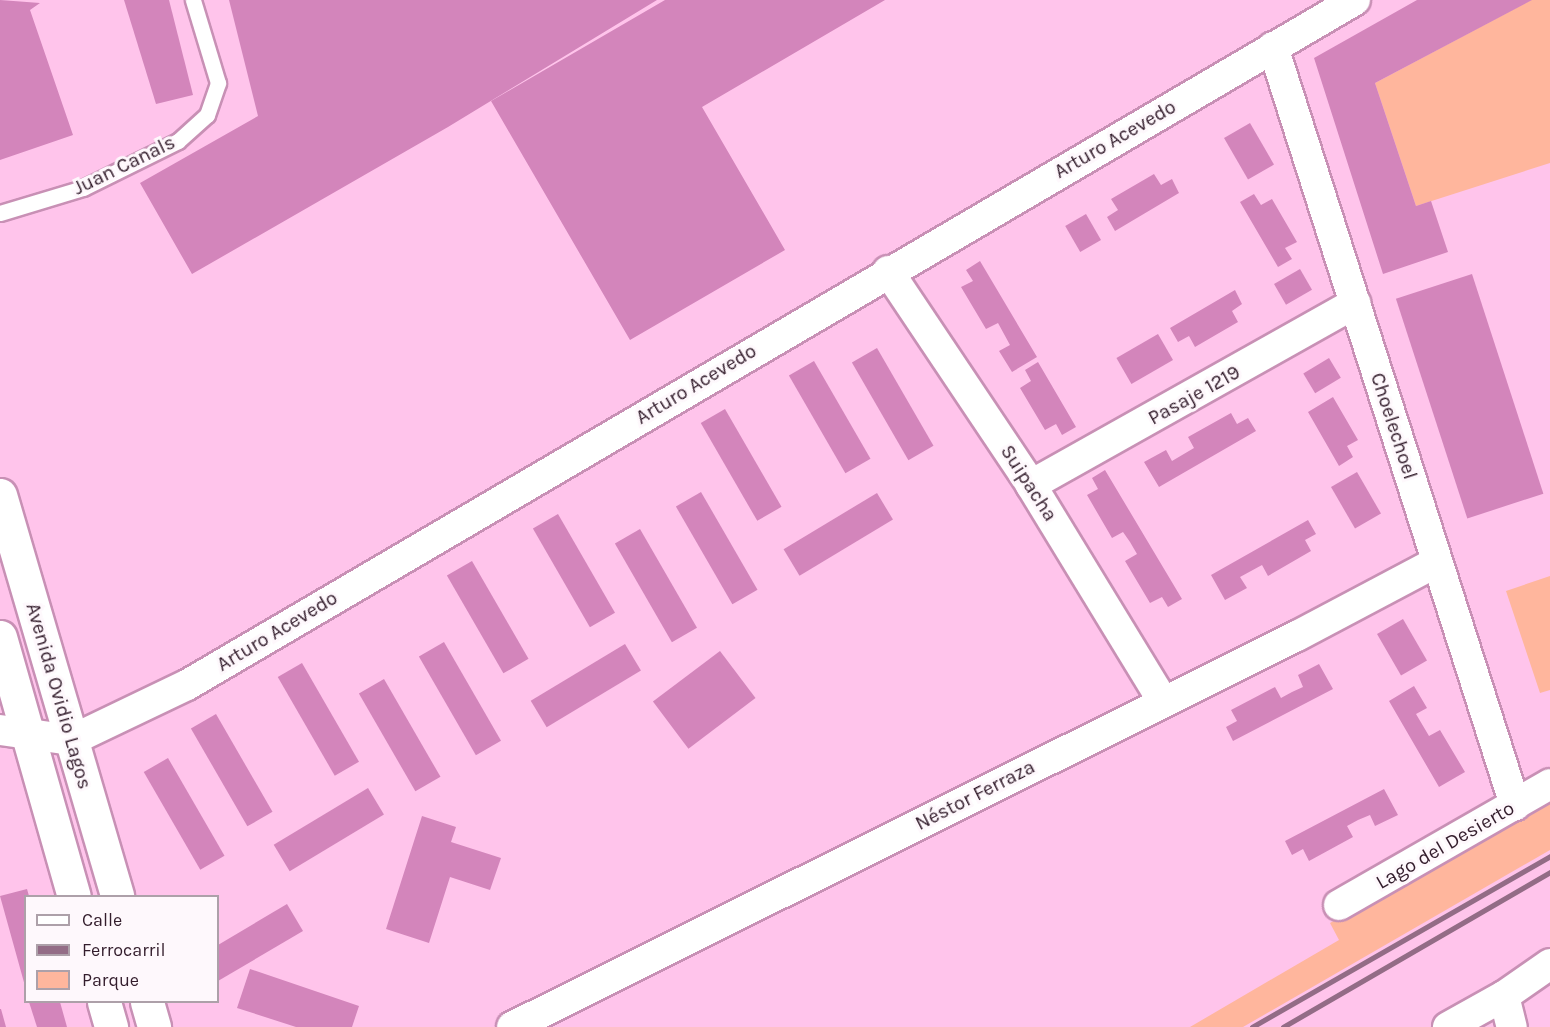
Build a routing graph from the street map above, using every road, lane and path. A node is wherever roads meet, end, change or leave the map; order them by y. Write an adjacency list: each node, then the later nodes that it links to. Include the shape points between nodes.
1 (193, 0): 4 (lane, Juan Canals, via 218,83 207,115 178,141 83,188)
2 (1354, 0): 3 (street, Arturo Acevedo)
3 (1273, 47): 5 (street, Arturo Acevedo); 6 (street, Choelechoel)
4 (0, 213)
5 (888, 271): 7 (street, Suipacha); 13 (street, Arturo Acevedo, via 187,685)
6 (1355, 303): 7 (street, Pasaje 1219); 9 (street, Choelechoel)
7 (1031, 485): 11 (street, Suipacha)
8 (0, 495): 13 (main road, Avenida Ovidio Lagos)
9 (1437, 561): 11 (street, Néstor Ferraza, via 1297,636); 15 (street, Choelechoel)
10 (0, 637): 12 (main road, Avenida Ovidio Lagos)
11 (1163, 700): 25 (street, Néstor Ferraza)
12 (14, 731): 13 (street); 16 (main road, Avenida Ovidio Lagos)
13 (72, 740): 17 (main road, Avenida Ovidio Lagos)
14 (1550, 784): 15 (street, Lago del Desierto)
15 (1515, 805): 18 (street, Lago del Desierto)
16 (73, 895)
17 (116, 895)
18 (1339, 906)
19 (1550, 964): 20 (street)
20 (1504, 996): 26 (street); 27 (street)
21 (104, 1003): 23 (main road)
22 (147, 1003): 24 (main road)
23 (111, 1027)
24 (154, 1027)
25 (512, 1027)
26 (1448, 1027)
27 (1512, 1027)

